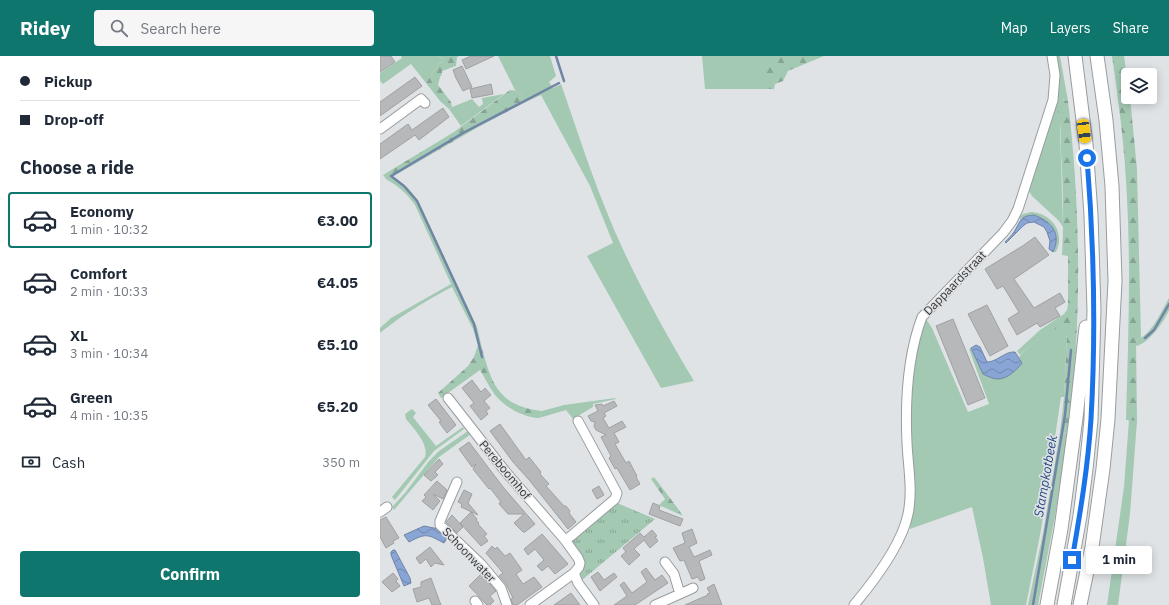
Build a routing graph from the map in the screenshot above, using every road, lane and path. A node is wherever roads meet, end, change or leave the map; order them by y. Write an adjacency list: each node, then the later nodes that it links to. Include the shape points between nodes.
1 (1052, 56): 19 (street, Dappaardstraat, via 1055,76 1053,100 1018,209 1003,233 922,317 915,335 906,407 910,492 908,513 903,531 888,557)
2 (1097, 56): 22 (highway, via 1106,120 1115,281 1104,462 1092,547)
3 (1075, 59): 6 (highway, via 1086,144)
4 (425, 103): 5 (street, via 421,99)
5 (380, 129)
6 (1093, 279): 20 (highway, via 1061,529); 21 (highway, via 1091,420 1080,516)
7 (448, 398): 10 (street, Pereboomhof)
8 (578, 421): 10 (street, via 617,493 616,499)
9 (457, 482): 15 (street, Schoonwater, via 440,525 481,564 501,588)
10 (565, 540): 12 (street, Pereboomhof, via 578,558 579,567)
11 (665, 562): 14 (street, via 674,574)
12 (574, 573): 16 (street); 17 (street)
13 (693, 588): 14 (street)
14 (680, 594): 18 (street)
15 (507, 605)
16 (530, 605)
17 (594, 605)
18 (655, 605)
19 (854, 605)
20 (1047, 605)
21 (1064, 605)
22 (1080, 605)

